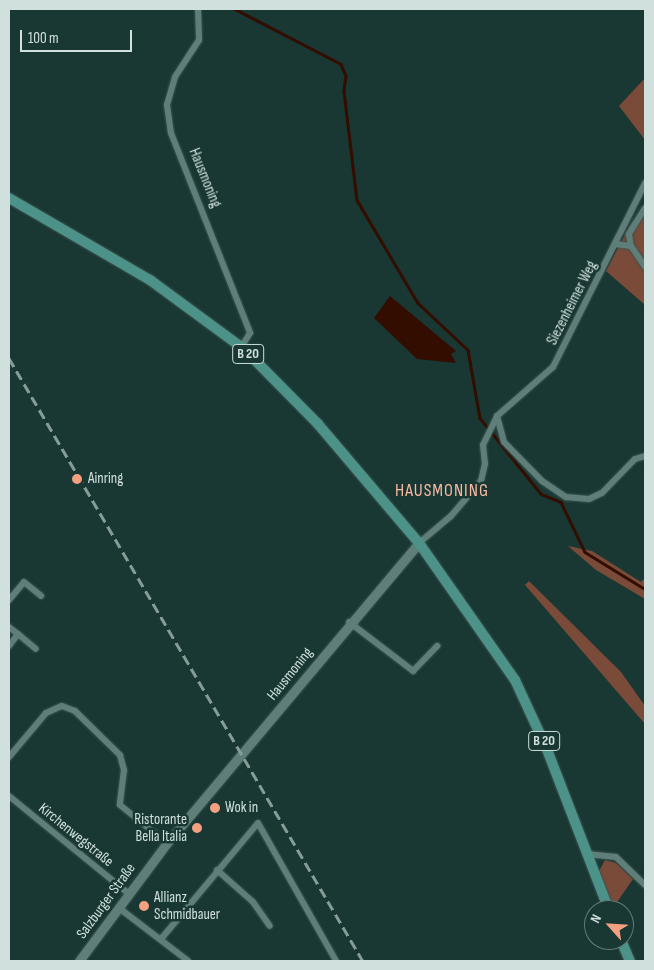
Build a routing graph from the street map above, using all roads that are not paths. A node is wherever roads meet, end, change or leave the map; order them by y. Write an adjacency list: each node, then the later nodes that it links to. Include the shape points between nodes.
1 (198, 10): 8 (street, Hausmoning, via 199,40 175,77 167,105 171,133 250,333)
2 (645, 183): 5 (street, Siezenheimer Weg)
3 (9, 198): 8 (main road, B 20, via 150,280)
4 (645, 208): 6 (street, via 633,222)
5 (615, 244): 6 (street); 9 (street, Siezenheimer Weg, via 553,366)
6 (631, 246): 7 (street)
7 (645, 267)
8 (240, 352): 11 (main road, B 20, via 318,424)
9 (497, 416): 10 (street, via 504,442 542,482 566,497 589,499 602,493 635,460); 11 (street, Siezenheimer Weg, via 487,432 481,481)
10 (645, 456)
11 (419, 542): 14 (street, Hausmoning); 24 (main road, B 20, via 516,680)
12 (41, 596): 13 (street, via 24,582)
13 (9, 600)
14 (349, 622): 18 (street, via 413,671); 20 (street, Hausmoning)
15 (9, 627): 16 (street)
16 (18, 634): 17 (street); 19 (street)
17 (9, 646)
18 (437, 646)
19 (36, 649)
20 (251, 743): 23 (street, Salzburger Straße)
21 (9, 756): 23 (street, via 46,713 62,706 74,711 120,755 124,770 118,789 120,805)
22 (9, 796): 27 (street, Kirchenwegstraße)
23 (167, 843): 27 (street, Salzburger Straße)
24 (587, 854): 26 (street, via 616,857); 28 (main road, B 20)
25 (217, 870): 30 (street, via 253,902); 31 (street); 34 (street, via 258,823)
26 (645, 885)
27 (128, 893): 29 (street, Salzburger Straße)
28 (605, 900)
29 (119, 908): 31 (street); 32 (street, Salzburger Straße)
30 (270, 926)
31 (160, 939): 33 (street)
32 (79, 961)
33 (188, 961)
34 (336, 961)

